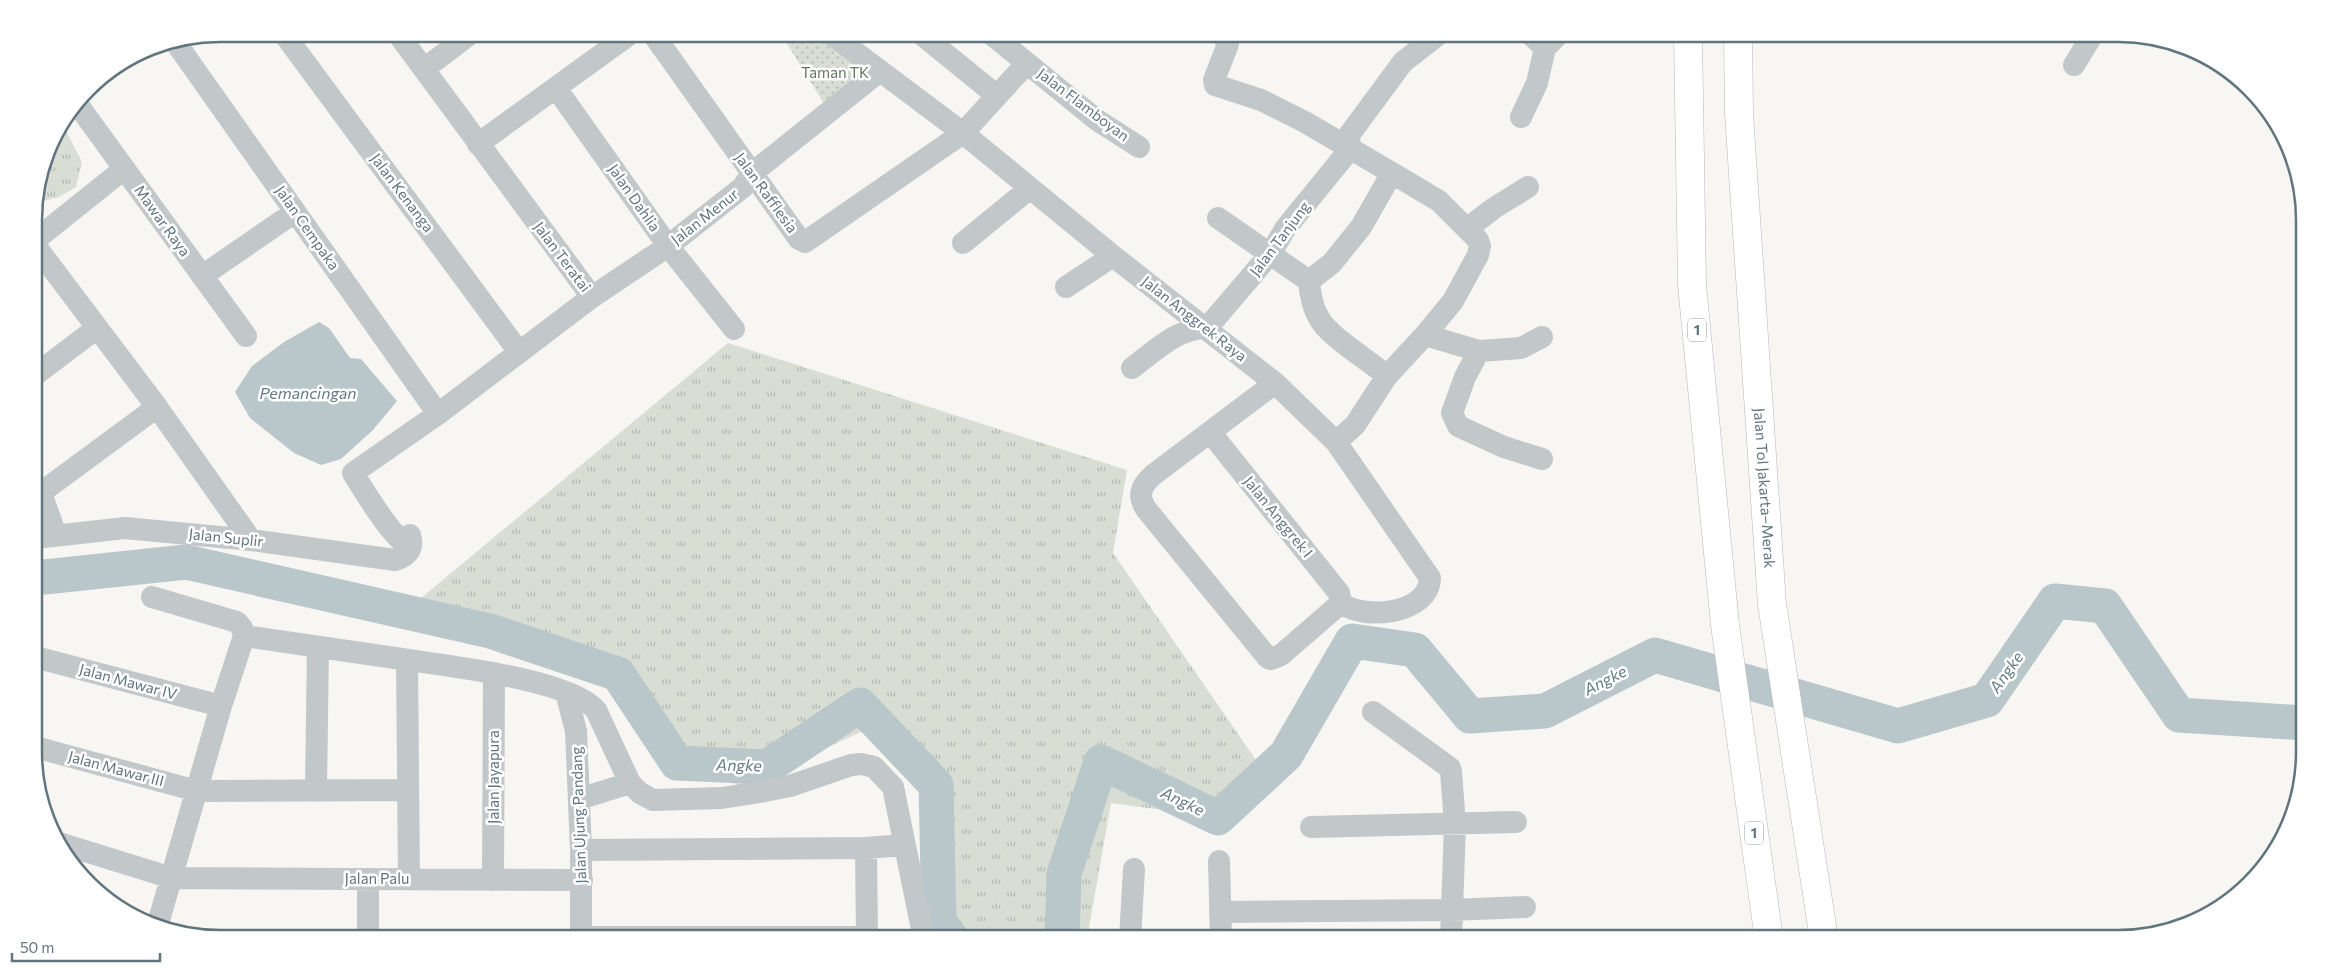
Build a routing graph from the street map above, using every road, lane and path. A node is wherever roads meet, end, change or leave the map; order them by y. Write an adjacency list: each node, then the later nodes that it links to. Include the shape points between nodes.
1 (290, 42): 53 (street, Jalan Kenanga)
2 (404, 42): 18 (street, Jalan Teratai)
3 (459, 42): 18 (street)
4 (619, 42): 20 (street)
5 (660, 42): 30 (street, Jalan Rafflesia)
6 (842, 42): 19 (street, Jalan Anggrek Raya)
7 (931, 42): 21 (street)
8 (1002, 42): 16 (street, Jalan Flamboyan)
9 (1228, 42): 27 (street, via 1214,80 1216,85 1261,100)
10 (1429, 42): 27 (street, via 1403,62 1349,135)
11 (1544, 42): 23 (street, via 1537,83)
12 (1688, 42): 109 (highway, 1, via 1692,286 1725,625)
13 (1738, 42): 110 (highway, Jalan Tol Jakarta–Merak, via 1739,114 1772,604)
14 (2088, 42): 17 (street)
15 (180, 47): 33 (street, Jalan Cempaka)
16 (1027, 63): 21 (street, Jalan Flamboyan); 26 (street, Jalan Flamboyan, via 1098,120)
17 (2074, 65)
18 (424, 69): 25 (street, Jalan Teratai)
19 (880, 71): 24 (street, Jalan Anggrek Raya); 30 (street, Jalan Menur)
20 (556, 88): 25 (street); 38 (street, Jalan Dahlia)
21 (996, 95): 24 (street, Jalan Flamboyan)
22 (81, 109): 28 (street, Mawar Raya)
23 (1522, 116)
24 (963, 133): 30 (street, Jalan Rafflesia, via 807,241 799,239); 32 (street, Jalan Anggrek Raya)
25 (478, 144): 45 (street, Jalan Teratai)
26 (1139, 147)
27 (1350, 149): 29 (street); 39 (street, Jalan Tanjung, via 1285,229)
28 (124, 169): 36 (street); 42 (street, Mawar Raya)
29 (1392, 173): 35 (street, via 1439,201); 43 (street, via 1361,227 1332,263)
30 (751, 174): 38 (street, Jalan Menur, via 743,187)
31 (1528, 187): 35 (street)
32 (1029, 189): 37 (street); 41 (street, Jalan Anggrek Raya)
33 (295, 212): 42 (street); 59 (street, Jalan Cempaka)
34 (1218, 218): 39 (street)
35 (1468, 228): 50 (street, via 1478,240 1478,255 1453,301)
36 (43, 236)
37 (963, 243)
38 (668, 246): 45 (street, Jalan Menur); 48 (street, Jalan Dahlia)
39 (1271, 253): 43 (street); 47 (street, Jalan Tanjung)
40 (43, 255): 46 (street)
41 (1113, 256): 44 (street); 47 (street, Jalan Anggrek Raya)
42 (202, 276): 49 (street, Mawar Raya)
43 (1309, 281): 56 (street, via 1311,299 1320,320)
44 (1066, 288)
45 (592, 297): 53 (street, Jalan Teratai)
46 (97, 328): 55 (street); 58 (street)
47 (1207, 328): 54 (street, via 1186,331); 57 (street, Jalan Anggrek Raya)
48 (734, 329)
49 (246, 336)
50 (1425, 336): 52 (street); 56 (street)
51 (1542, 337): 52 (street, via 1521,348)
52 (1479, 350): 62 (street, via 1452,414 1458,426 1504,447)
53 (519, 352): 59 (street, Jalan Teratai)
54 (1132, 368)
55 (43, 369)
56 (1387, 376): 61 (street, via 1355,424)
57 (1275, 383): 60 (street); 61 (street, Jalan Anggrek Raya)
58 (157, 407): 64 (street); 67 (street)
59 (438, 414): 63 (street, Jalan Teratai)
60 (1210, 432): 69 (street, Jalan Anggrek I, via 1339,593); 69 (street, via 1146,481 1139,494 1146,509 1268,658 1281,655)
61 (1336, 442): 69 (street, Jalan Anggrek Raya, via 1430,578 1424,595 1397,611 1360,612)
62 (1542, 459)
63 (358, 470): 67 (street, Jalan Suplir, via 410,535 406,557 395,560)
64 (42, 492)
65 (42, 518): 66 (street)
66 (46, 537): 67 (street, Jalan Suplir, via 125,528)
67 (251, 540)
68 (152, 597): 70 (street, via 237,622)
69 (1341, 602)
70 (244, 636): 71 (street); 76 (street)
71 (318, 646): 73 (street); 80 (street)
72 (42, 658): 76 (street, Jalan Mawar IV)
73 (407, 660): 74 (street); 81 (street)
74 (494, 674): 75 (street); 96 (street, Jalan Jayapura)
75 (566, 692): 79 (street, via 591,704 596,710); 83 (street, Jalan Ujung Pandang, via 576,731)
76 (221, 706): 82 (street)
77 (1373, 712): 85 (street, via 1450,768)
78 (42, 750): 82 (street, Jalan Mawar III)
79 (630, 783): 83 (street); 88 (street, via 653,800 722,798 790,786 861,764 874,767 893,787)
80 (316, 790): 81 (street, Jalan Mawar III); 82 (street, Jalan Mawar III)
81 (408, 790): 95 (street)
82 (197, 791): 93 (street)
83 (580, 800): 90 (street, Jalan Ujung Pandang)
84 (1516, 822): 85 (street)
85 (1454, 824): 86 (street); 99 (street)
86 (1311, 826)
87 (68, 845): 93 (street, Jalan Palu)
88 (905, 845): 89 (street); 105 (street)
89 (866, 848): 90 (street); 104 (street)
90 (581, 850): 97 (street, Jalan Ujung Pandang)
91 (1219, 861): 100 (street)
92 (1134, 869): 106 (street)
93 (172, 878): 94 (street, Jalan Palu); 101 (street)
94 (368, 879): 95 (street, Jalan Palu); 102 (street)
95 (409, 879): 96 (street, Jalan Palu)
96 (493, 880): 97 (street, Jalan Palu)
97 (582, 880): 103 (street, Jalan Ujung Pandang)
98 (1525, 907): 99 (street)
99 (1451, 910): 100 (street); 108 (street)
100 (1220, 912): 107 (street)
101 (158, 919)
102 (368, 930)
103 (582, 930)
104 (867, 930)
105 (922, 930)
106 (1131, 930)
107 (1221, 930)
108 (1451, 930)
109 (1768, 930)
110 (1823, 930)

